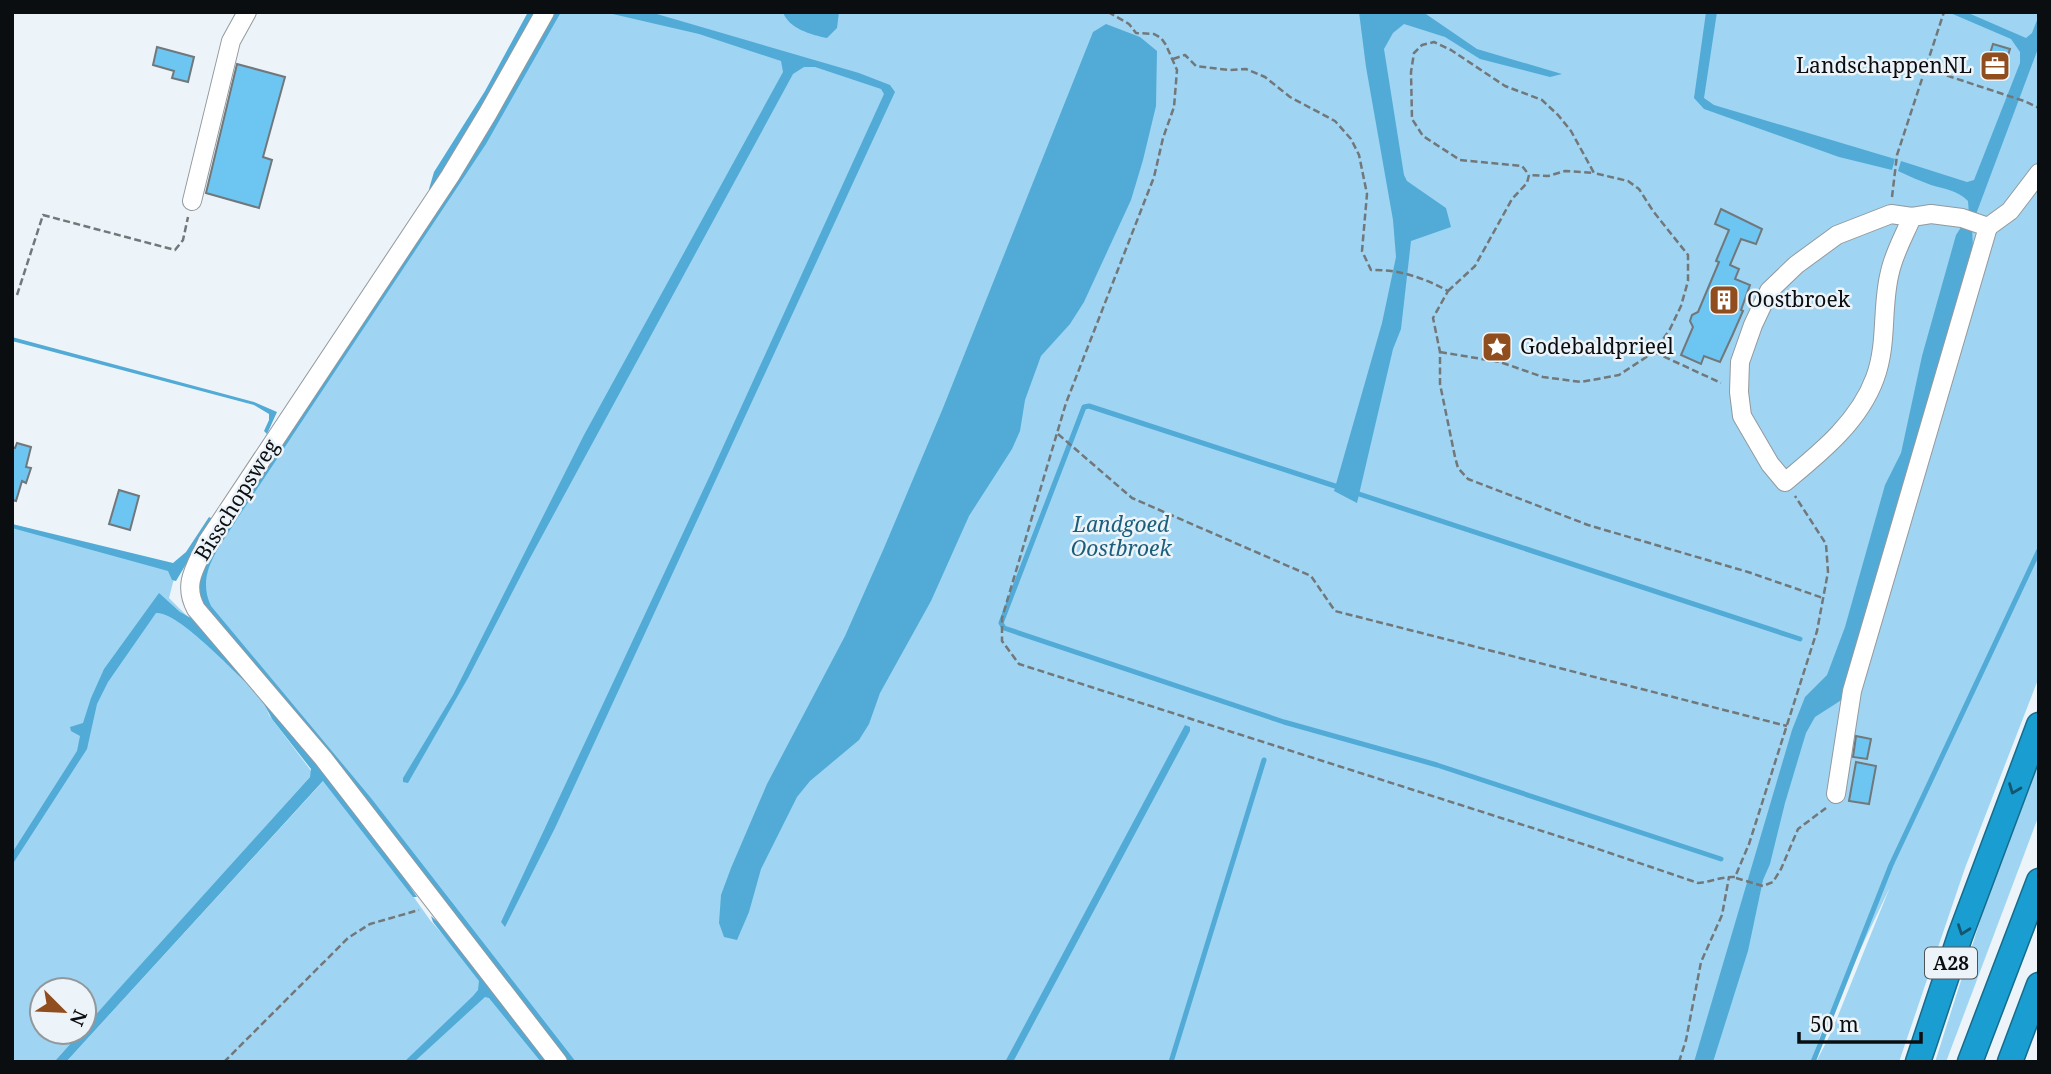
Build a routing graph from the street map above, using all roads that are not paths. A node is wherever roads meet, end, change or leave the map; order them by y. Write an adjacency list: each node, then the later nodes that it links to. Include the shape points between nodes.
1 (247, 12): 4 (street, via 231,41)
2 (545, 12): 11 (street, Bisschopsweg, via 450,176 207,542 189,582 196,609 306,737)
3 (2039, 173): 6 (street, via 2010,211)
4 (192, 201)
5 (1912, 217): 5 (street, via 1889,272 1875,380 1854,417 1785,482 1742,416 1739,392 1740,362 1769,291 1837,235 1891,214); 6 (street, via 1931,214)
6 (1975, 222): 8 (street, via 1852,691)
7 (2039, 725): 12 (highway, A28, one-way to 12, via 1960,936)
8 (1836, 794)
9 (2039, 881): 13 (highway, A28)
10 (2039, 985): 14 (highway)
11 (558, 1062)
12 (1919, 1062)
13 (1970, 1062)
14 (2010, 1062)

